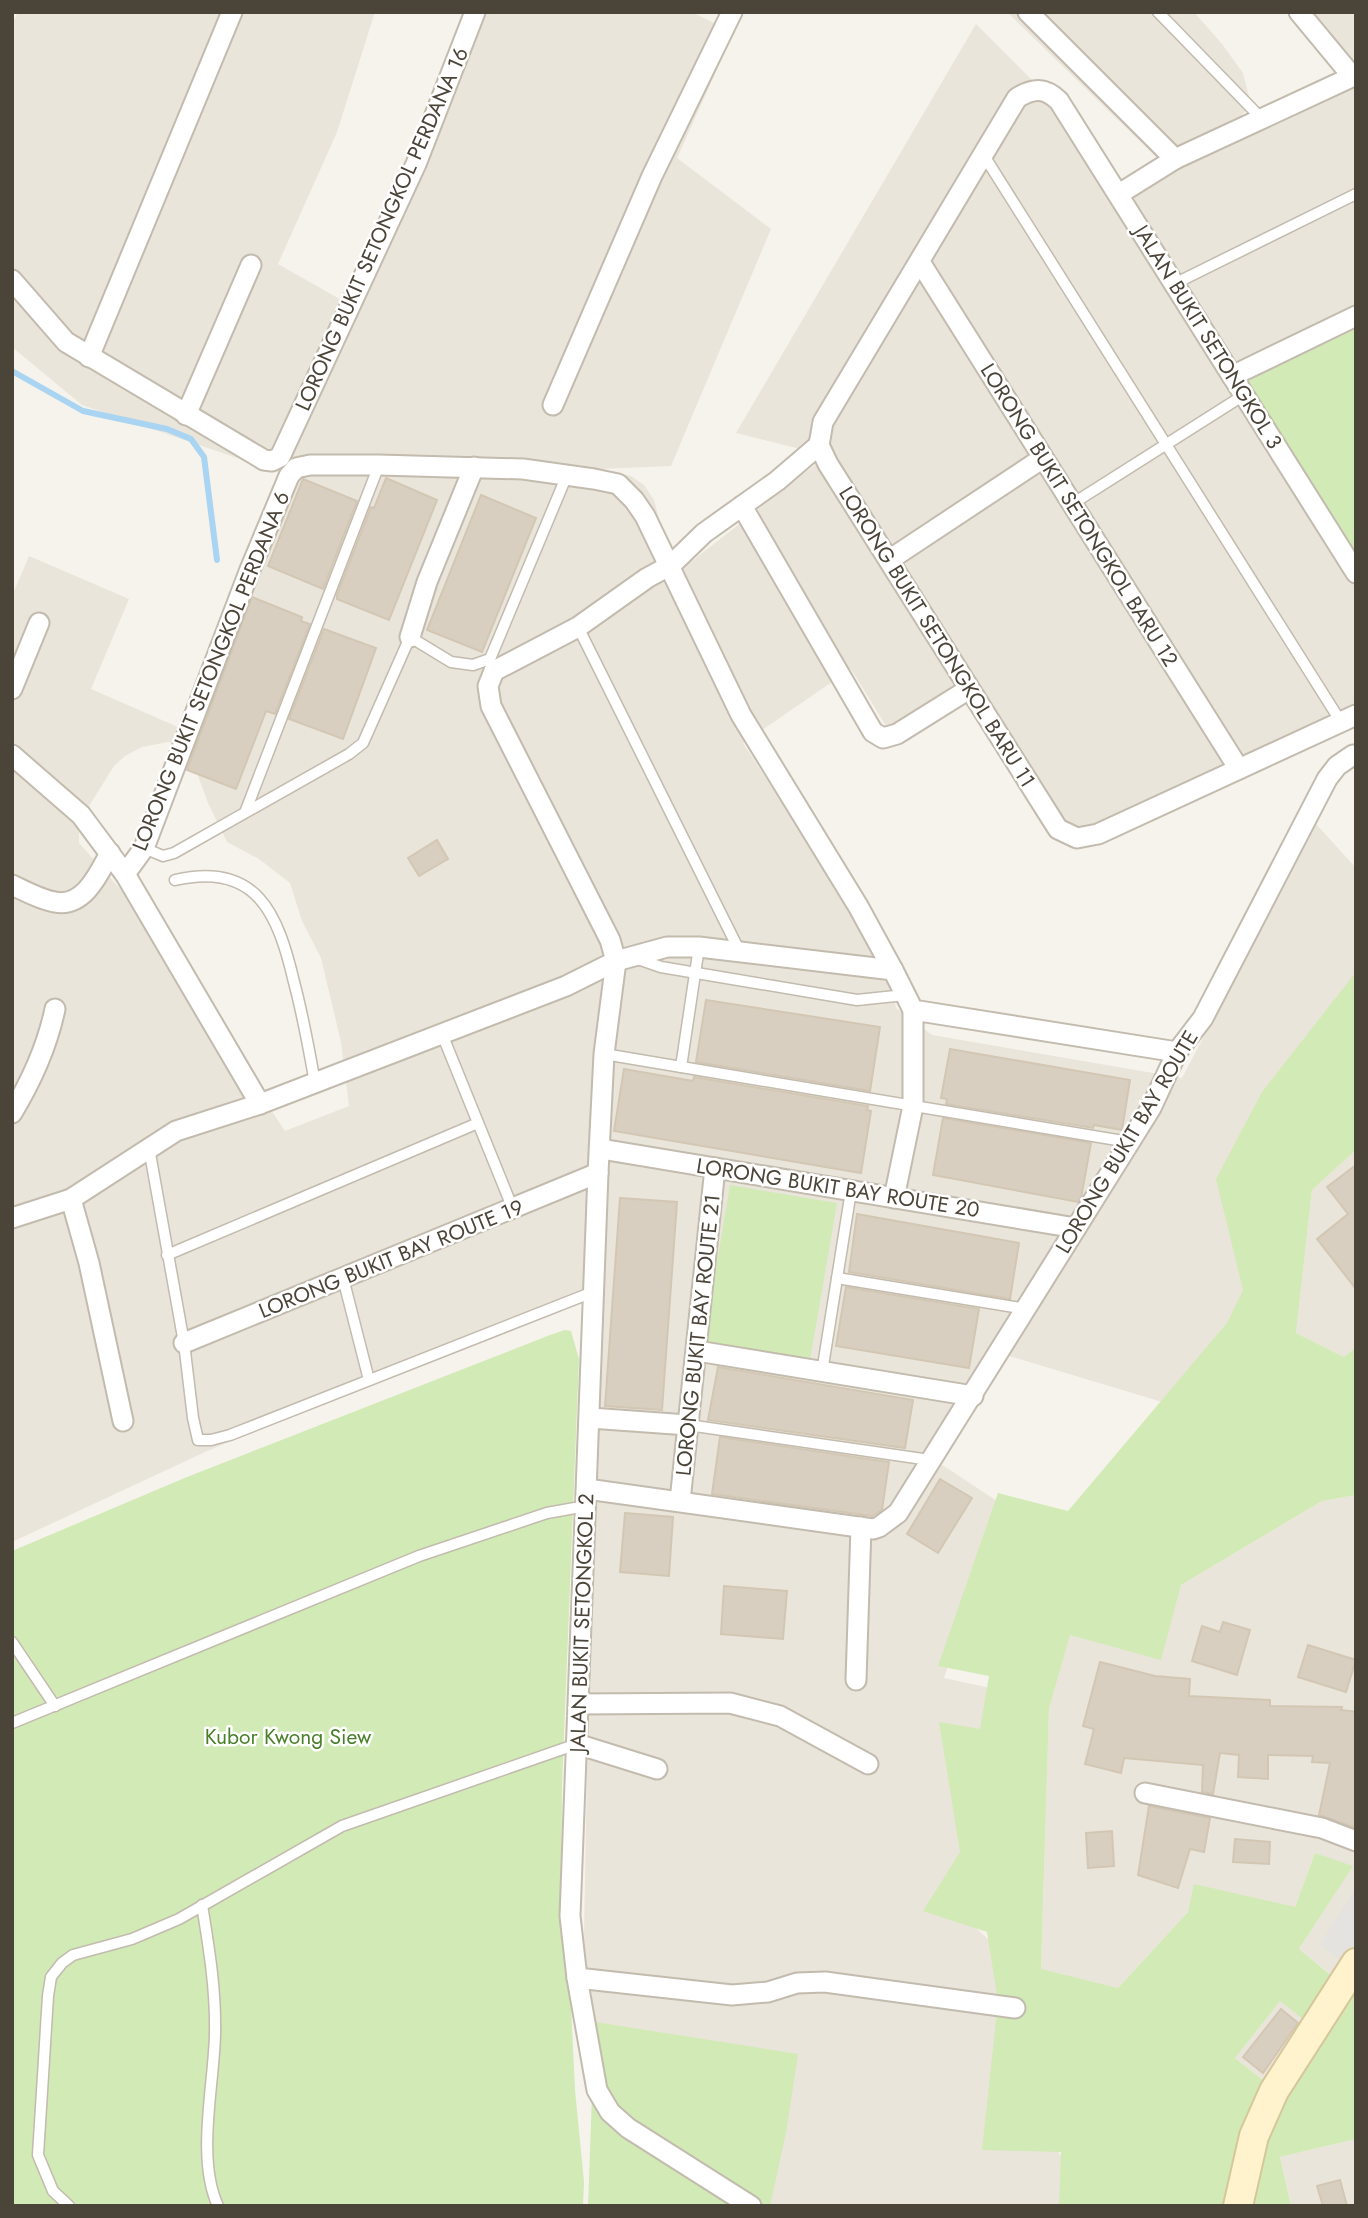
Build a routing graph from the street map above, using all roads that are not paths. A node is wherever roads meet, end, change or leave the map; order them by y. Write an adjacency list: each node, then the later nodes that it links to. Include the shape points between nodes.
1 (232, 12): 18 (street)
2 (475, 12): 22 (street, LORONG BUKIT SETONGKOL PERDANA 16, via 416,164 280,457 264,460)
3 (732, 12): 21 (street, via 652,176)
4 (1028, 12): 10 (street)
5 (1158, 12): 8 (lane)
6 (1299, 12): 7 (street)
7 (1354, 76): 8 (street)
8 (1262, 119): 10 (street)
9 (983, 154): 11 (street, JALAN BUKIT SETONGKOL 3, via 1017,98 1028,91 1050,93); 13 (street); 23 (lane)
10 (1175, 159): 11 (street)
11 (1119, 194): 16 (street, JALAN BUKIT SETONGKOL 3)
12 (1356, 194): 16 (lane)
13 (920, 262): 24 (street, via 823,422); 25 (street, LORONG BUKIT SETONGKOL BARU 12)
14 (251, 265): 22 (street)
15 (12, 279): 18 (street, via 66,342)
16 (1174, 284): 19 (street, JALAN BUKIT SETONGKOL 3)
17 (1356, 316): 19 (street)
18 (89, 357): 22 (street)
19 (1232, 376): 20 (street, JALAN BUKIT SETONGKOL 3)
20 (1244, 395): 23 (lane); 33 (street, JALAN BUKIT SETONGKOL 3)
21 (553, 405)
22 (186, 415)
23 (1166, 444): 29 (lane); 39 (lane)
24 (819, 445): 30 (street); 31 (street, LORONG BUKIT SETONGKOL BARU 11)
25 (1043, 458): 29 (street, LORONG BUKIT SETONGKOL BARU 12); 31 (street)
26 (379, 465): 27 (street); 43 (lane); 44 (street, LORONG BUKIT SETONGKOL PERDANA 6, via 310,465 296,468 289,476)
27 (474, 467): 28 (street); 36 (street)
28 (567, 475): 32 (street, via 618,484 634,499); 36 (lane, via 490,659 473,665 451,662)
29 (1072, 504): 42 (street, LORONG BUKIT SETONGKOL BARU 12)
30 (742, 506): 32 (street, via 704,533); 38 (street, via 873,732 883,738 897,734)
31 (889, 560): 38 (street, LORONG BUKIT SETONGKOL BARU 11)
32 (671, 565): 35 (street); 52 (street, via 741,715)
33 (1356, 573)
34 (39, 623): 37 (street)
35 (578, 627): 50 (lane); 51 (street, via 494,671 488,686 491,706 610,940)
36 (410, 636): 43 (lane, via 363,743)
37 (12, 689)
38 (970, 689): 42 (street, LORONG BUKIT SETONGKOL BARU 11, via 1058,829 1077,838 1098,834)
39 (1348, 718): 42 (street)
40 (12, 755): 45 (street, via 81,815)
41 (1353, 755): 57 (street, LORONG BUKIT BAY ROUTE, via 1337,765 1327,779 1203,1018)
42 (1239, 769)
43 (246, 811): 44 (lane, via 174,853 163,856)
44 (144, 848): 46 (street, LORONG BUKIT SETONGKOL PERDANA 6)
45 (110, 853): 46 (street); 48 (street, via 91,887 70,901 55,903)
46 (125, 874): 61 (street)
47 (175, 880): 60 (lane, via 221,876 265,904 285,942)
48 (12, 885)
49 (699, 947): 50 (street); 51 (street, via 667,947); 53 (lane)
50 (739, 950): 52 (street)
51 (624, 959): 53 (lane); 56 (street); 58 (street, JALAN BUKIT SETONGKOL 2)
52 (892, 970): 54 (street)
53 (695, 974): 54 (lane, via 858,1000); 59 (lane)
54 (909, 1002): 57 (street); 62 (street)
55 (55, 1009): 63 (street, via 31,1081)
56 (442, 1034): 60 (street); 64 (lane)
57 (1177, 1052): 65 (street, LORONG BUKIT BAY ROUTE)
58 (604, 1054): 59 (lane); 67 (street, JALAN BUKIT SETONGKOL 2)
59 (681, 1067): 62 (lane)
60 (315, 1083): 61 (street)
61 (260, 1104): 66 (street, via 176,1131)
62 (913, 1106): 65 (lane); 71 (street)
63 (12, 1113)
64 (478, 1123): 73 (lane); 76 (lane)
65 (1129, 1142): 75 (street, LORONG BUKIT BAY ROUTE)
66 (149, 1147): 72 (street); 76 (lane)
67 (601, 1149): 68 (street, LORONG BUKIT BAY ROUTE 20); 69 (street, JALAN BUKIT SETONGKOL 2)
68 (715, 1168): 70 (street, LORONG BUKIT BAY ROUTE 20); 82 (street, LORONG BUKIT BAY ROUTE 21)
69 (598, 1173): 73 (street, LORONG BUKIT BAY ROUTE 19); 79 (street, JALAN BUKIT SETONGKOL 2)
70 (851, 1191): 71 (street, LORONG BUKIT BAY ROUTE 20); 78 (lane)
71 (894, 1198): 75 (street, LORONG BUKIT BAY ROUTE 20)
72 (71, 1199): 74 (street); 87 (street)
73 (513, 1209): 77 (street, LORONG BUKIT BAY ROUTE 19)
74 (12, 1218)
75 (1076, 1228): 80 (street, LORONG BUKIT BAY ROUTE)
76 (167, 1255): 81 (lane)
77 (343, 1278): 81 (street, LORONG BUKIT BAY ROUTE 19); 84 (lane)
78 (837, 1278): 80 (lane); 83 (lane)
79 (595, 1292): 84 (lane); 86 (street, JALAN BUKIT SETONGKOL 2)
80 (1026, 1309): 85 (street, LORONG BUKIT BAY ROUTE)
81 (184, 1343): 84 (lane, via 198,1440 230,1435)
82 (696, 1351): 83 (street); 88 (street, LORONG BUKIT BAY ROUTE 21)
83 (822, 1372): 85 (street)
84 (369, 1380)
85 (973, 1396): 89 (street, LORONG BUKIT BAY ROUTE)
86 (590, 1418): 88 (street); 90 (street, JALAN BUKIT SETONGKOL 2)
87 (123, 1421)
88 (688, 1425): 89 (lane); 91 (street, LORONG BUKIT BAY ROUTE 21)
89 (930, 1460): 92 (street, LORONG BUKIT BAY ROUTE, via 898,1513 873,1529)
90 (587, 1497): 91 (street); 95 (street, JALAN BUKIT SETONGKOL 2); 96 (lane, via 419,1556)
91 (680, 1501): 92 (street)
92 (860, 1527): 94 (street)
93 (12, 1642): 96 (lane)
94 (856, 1680)
95 (579, 1704): 98 (street, JALAN BUKIT SETONGKOL 2); 99 (street, via 730,1703 780,1716)
96 (55, 1706): 97 (lane)
97 (12, 1723)
98 (577, 1744): 100 (street); 103 (lane, via 342,1826); 105 (street, JALAN BUKIT SETONGKOL 2, via 570,1916)
99 (868, 1764)
100 (657, 1769)
101 (1145, 1793): 102 (street, via 1322,1828)
102 (1356, 1841)
103 (202, 1905): 107 (lane, via 132,1939 73,1955 51,1977 38,2155 53,2191); 108 (lane, via 214,1998 209,2160)
104 (1356, 1963): 110 (street, via 1274,2091 1254,2136)
105 (577, 1978): 106 (street, via 732,1995 825,1982); 109 (street, JALAN BUKIT SETONGKOL 2, via 597,2090 610,2112)
106 (1015, 2008)
107 (69, 2206)
108 (218, 2206)
109 (751, 2206)
110 (1238, 2206)

